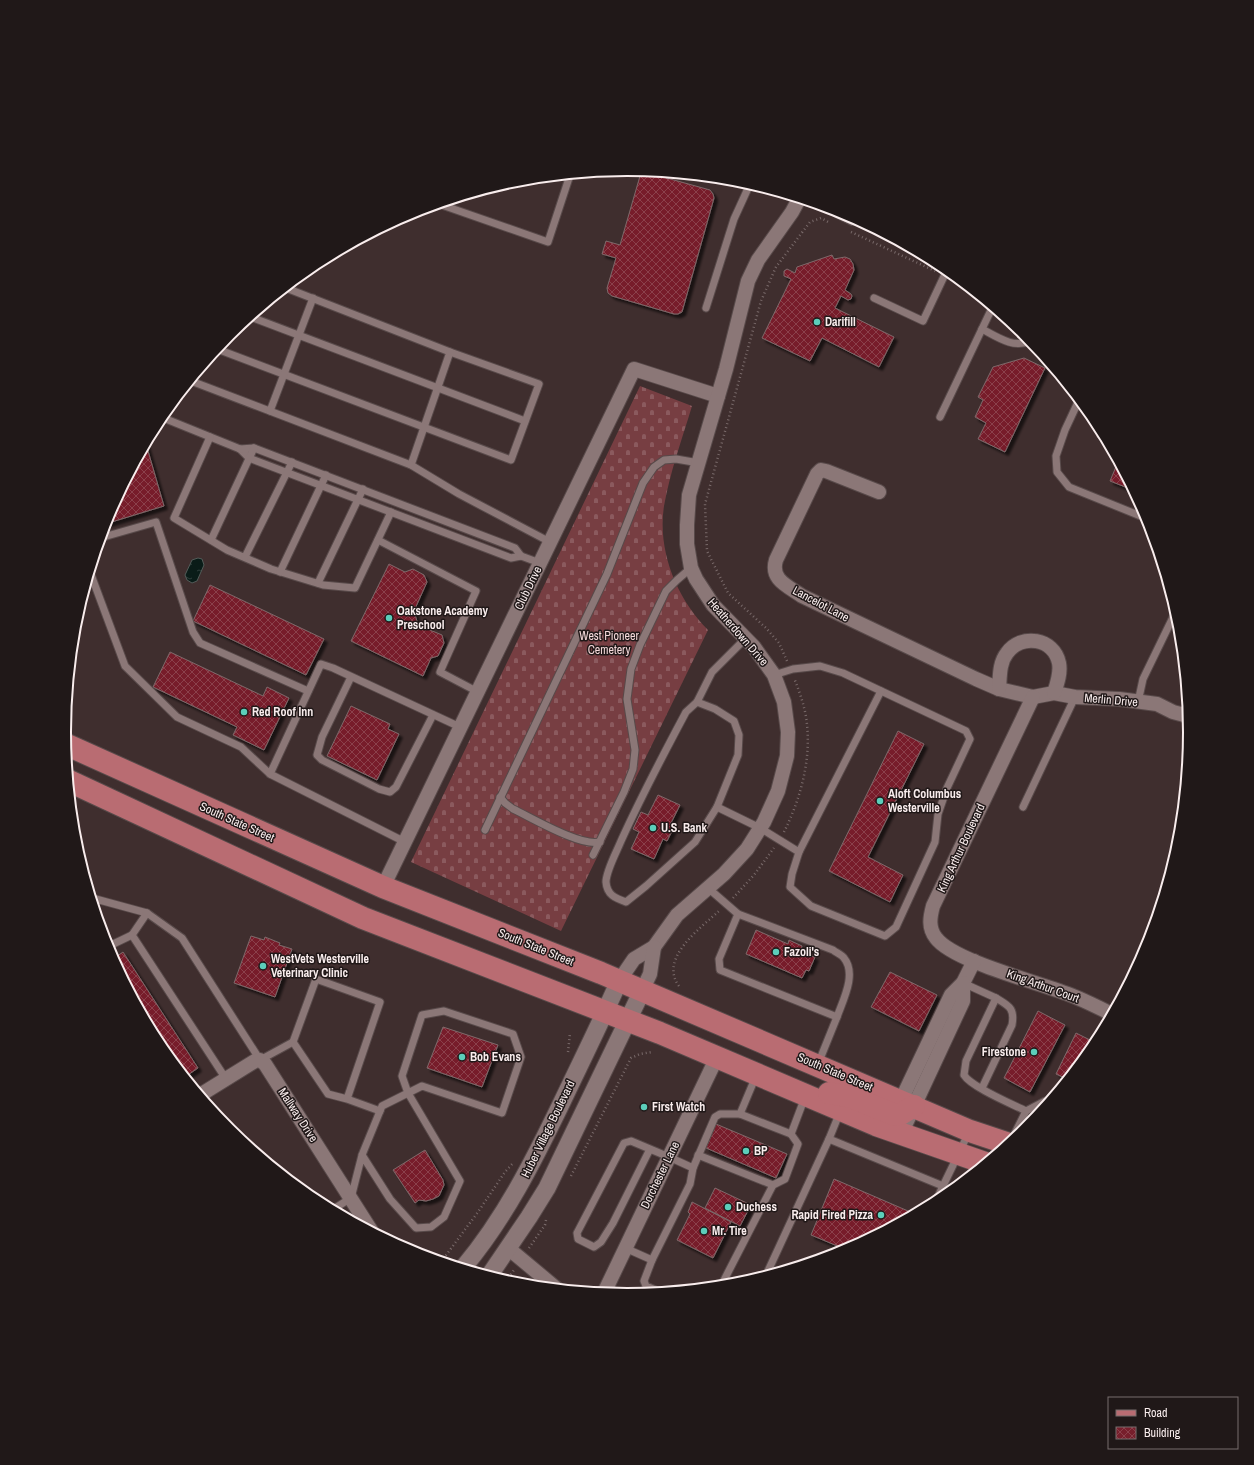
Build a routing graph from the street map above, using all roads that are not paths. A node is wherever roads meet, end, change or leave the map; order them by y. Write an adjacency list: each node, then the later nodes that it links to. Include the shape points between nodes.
1 (568, 180): 4 (lane, via 548,242)
2 (747, 190): 9 (lane, via 734,219)
3 (797, 203): 20 (street, Heatherdown Drive, via 758,260 748,281)
4 (446, 207)
5 (944, 276): 8 (lane, via 923,322)
6 (291, 290): 7 (lane)
7 (313, 298): 13 (lane); 16 (lane)
8 (874, 298)
9 (706, 308)
10 (990, 311): 12 (lane)
11 (255, 319): 13 (lane)
12 (982, 329): 14 (lane, via 1002,339); 23 (lane)
13 (299, 334): 17 (lane); 19 (lane)
14 (1024, 343)
15 (223, 351): 17 (lane)
16 (450, 352): 19 (lane); 25 (lane, via 538,384)
17 (284, 373): 22 (lane); 26 (lane)
18 (195, 383): 22 (lane)
19 (438, 387): 25 (lane); 26 (lane)
20 (718, 396): 32 (street, Heatherdown Drive); 45 (street, Club Drive, via 634,369)
21 (1076, 406): 41 (lane, via 1056,456 1057,472 1068,487)
22 (270, 411): 33 (lane)
23 (940, 417)
24 (168, 420): 27 (lane)
25 (525, 421): 26 (lane, via 511,460)
26 (425, 426): 33 (lane)
27 (210, 437): 29 (lane); 43 (lane, via 174,518)
28 (254, 448): 29 (lane); 30 (lane); 31 (lane)
29 (240, 449): 30 (lane)
30 (249, 458): 34 (lane); 43 (lane)
31 (292, 462): 34 (lane); 35 (lane)
32 (699, 463): 49 (street, Heatherdown Drive, via 690,495 687,525); 72 (lane, via 676,459 664,460 654,467 643,483 607,574)
33 (411, 465): 45 (lane, via 459,494)
34 (286, 472): 36 (lane); 47 (lane)
35 (326, 475): 36 (lane); 37 (lane)
36 (321, 486): 39 (lane); 50 (lane)
37 (363, 489): 39 (lane); 46 (lane, via 515,548)
38 (879, 492): 57 (street, Lancelot Lane, via 821,470 776,560 775,574 779,580 802,596)
39 (358, 500): 40 (lane); 52 (lane)
40 (391, 512): 44 (lane); 46 (lane, via 511,558)
41 (1139, 515)
42 (107, 536): 58 (lane, via 156,522 193,632 200,643)
43 (211, 540): 47 (lane)
44 (378, 540): 52 (lane, via 355,588); 60 (lane, via 476,591 440,672)
45 (550, 542): 48 (street, Club Drive)
46 (521, 556): 48 (lane)
47 (245, 557): 50 (lane)
48 (540, 563): 60 (street, Club Drive)
49 (691, 568): 54 (street, Heatherdown Drive, via 713,605); 78 (lane, via 666,591 631,670 628,699 635,750 633,769)
50 (280, 572): 52 (lane)
51 (93, 580): 70 (lane, via 124,666 177,717 241,747)
52 (318, 583)
53 (1171, 621): 65 (lane, via 1142,679)
54 (746, 638): 55 (street, Heatherdown Drive); 64 (lane, via 712,672)
55 (774, 675): 59 (lane, via 793,669 820,666 843,673); 75 (street, Heatherdown Drive, via 784,702 788,732 787,756 778,791)
56 (351, 677): 58 (lane, via 321,664); 66 (lane); 66 (lane, via 322,736 317,755 379,789 390,792 396,788)
57 (999, 689): 61 (street, via 1006,654 1013,646 1031,640 1042,642 1057,655 1060,665 1059,679); 63 (street, Lancelot Lane)
58 (308, 691): 70 (lane)
59 (882, 691): 79 (lane); 79 (lane, via 966,730 970,739 938,814 935,842 896,927 885,936 811,906 790,887)
60 (478, 692): 68 (street, Club Drive)
61 (1054, 693): 62 (street, Merlin Drive); 63 (street, Merlin Drive)
62 (1075, 696): 65 (street, Merlin Drive); 74 (lane)
63 (1032, 697): 89 (street, King Arthur Boulevard, via 930,916 930,925 935,937 943,945)
64 (697, 702): 73 (lane, via 734,721 739,735 738,755); 73 (lane, via 686,712 641,798 611,863 606,881 614,898 626,902 646,886 695,842)
65 (1138, 702): 67 (street, Merlin Drive, via 1157,704)
66 (433, 715): 68 (lane)
67 (1183, 715)
68 (460, 727): 77 (street, Club Drive)
69 (71, 747): 81 (main road, South State Street)
70 (270, 774): 77 (lane)
71 (74, 783): 94 (main road, South State Street, via 363,918)
72 (500, 797): 76 (lane); 78 (lane, via 513,809 573,838 586,843)
73 (717, 807): 75 (lane)
74 (1023, 807)
75 (760, 828): 79 (lane); 82 (street, Heatherdown Drive, via 747,849)
76 (485, 830)
77 (405, 842): 81 (street, Club Drive)
78 (600, 842): 80 (lane)
79 (799, 852)
80 (592, 856)
81 (383, 887): 90 (main road, South State Street)
82 (708, 888): 85 (lane); 88 (street, Heatherdown Drive, via 677,915)
83 (97, 899): 84 (lane)
84 (147, 913): 86 (lane); 100 (lane, via 182,938)
85 (738, 914): 96 (lane, via 833,950 844,958 849,967 849,982); 96 (lane, via 719,960 720,970)
86 (132, 935): 87 (lane); 103 (lane)
87 (113, 944)
88 (654, 947): 90 (street, Heatherdown Drive, via 634,959); 92 (street, Heatherdown Drive, via 650,974)
89 (974, 961): 91 (street); 95 (street, King Arthur Court, via 1073,996)
90 (619, 981): 92 (main road, South State Street); 94 (street, Huber Village Boulevard)
91 (963, 983): 93 (lane); 114 (street, via 963,1001)
92 (642, 991): 97 (street, Huber Village Boulevard); 101 (main road, South State Street)
93 (996, 998): 104 (lane, via 1009,1006 1014,1018); 104 (lane, via 964,1069 966,1079)
94 (606, 1011): 97 (main road, South State Street); 137 (street, Huber Village Boulevard, via 525,1176)
95 (1108, 1012)
96 (837, 1017): 101 (lane)
97 (629, 1020): 99 (main road, South State Street); 134 (street, Huber Village Boulevard, via 547,1188)
98 (293, 1042): 100 (lane); 108 (lane, via 328,1094); 108 (lane, via 316,979 380,1002)
99 (717, 1057): 102 (main road, South State Street); 125 (street, Dorchester Lane)
100 (260, 1060): 103 (street); 131 (street, Mallway Drive)
101 (818, 1064): 114 (main road, South State Street)
102 (757, 1074): 105 (main road, South State Street); 113 (lane)
103 (226, 1079): 106 (street)
104 (982, 1088): 112 (lane)
105 (798, 1092): 110 (main road, South State Street); 114 (main road, via 825,1092 851,1097); 117 (lane)
106 (204, 1093)
107 (408, 1093): 107 (lane, via 422,1086 502,1113 521,1057 513,1034 444,1011 422,1015 402,1076); 111 (lane, via 382,1106); 124 (lane, via 460,1182 444,1217 431,1227 416,1228 390,1199)
108 (347, 1099): 111 (lane)
109 (1041, 1103): 112 (lane)
110 (841, 1110): 114 (main road, South State Street); 118 (lane)
111 (380, 1111): 124 (lane)
112 (1026, 1112): 115 (lane)
113 (740, 1114): 117 (lane); 122 (lane, via 720,1114 715,1117)
114 (900, 1117): 116 (main road, South State Street); 123 (main road, South State Street)
115 (1018, 1128)
116 (970, 1131): 119 (main road, South State Street); 123 (lane)
117 (791, 1134): 128 (lane, via 798,1144 784,1179)
118 (829, 1139): 129 (lane); 138 (lane)
119 (1004, 1141)
120 (650, 1149): 120 (lane, via 631,1141 624,1143 577,1233 578,1240 594,1247 601,1242); 125 (lane)
121 (996, 1150): 123 (main road, via 976,1143)
122 (698, 1154): 127 (lane); 128 (lane)
123 (959, 1154): 126 (main road, South State Street); 129 (lane)
124 (362, 1155): 131 (lane)
125 (669, 1156): 127 (lane); 135 (street, Dorchester Lane)
126 (981, 1162)
127 (693, 1168): 136 (lane, via 690,1184)
128 (773, 1186): 140 (lane)
129 (943, 1186): 130 (lane)
130 (940, 1192)
131 (351, 1198): 132 (lane); 133 (street, Mallway Drive)
132 (337, 1207)
133 (367, 1223)
134 (508, 1248): 139 (street, Huber Village Boulevard); 141 (street)
135 (625, 1248): 136 (lane); 142 (street, Dorchester Lane)
136 (652, 1260): 143 (lane, via 644,1281)
137 (465, 1264)
138 (768, 1271)
139 (491, 1272)
140 (724, 1280)
141 (550, 1283)
142 (607, 1287)
143 (649, 1287)

